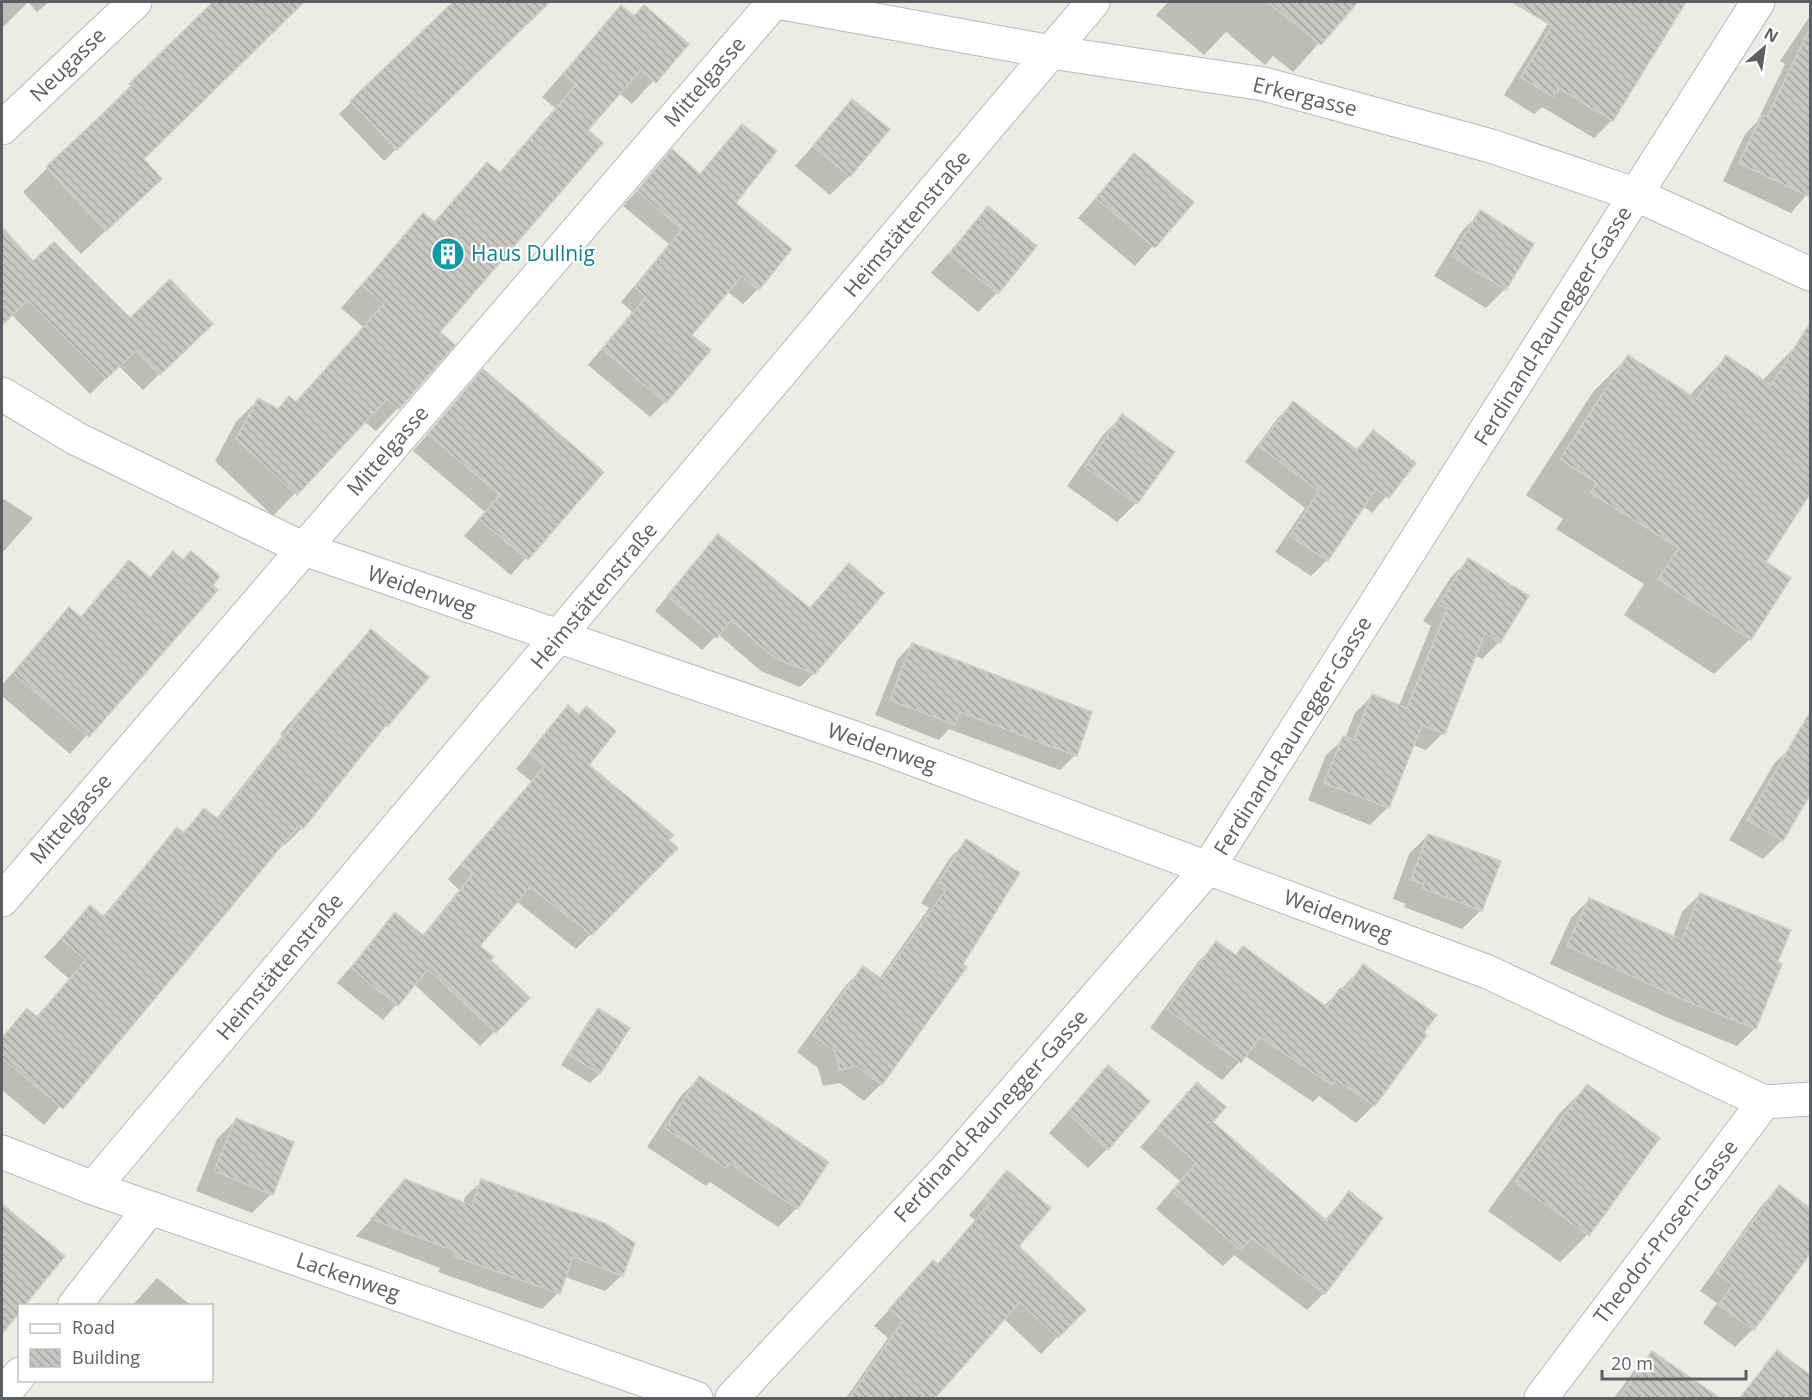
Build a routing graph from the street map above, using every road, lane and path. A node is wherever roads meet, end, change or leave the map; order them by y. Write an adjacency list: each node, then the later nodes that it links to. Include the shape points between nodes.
1 (135, 2): 6 (street, Neugasse)
2 (775, 2): 5 (street, Erkergasse); 10 (street, Mittelgasse)
3 (1093, 2): 5 (street, Heimstättenstraße)
4 (1758, 2): 7 (street, Ferdinand-Raunegger-Gasse)
5 (1051, 52): 7 (street, Erkergasse, via 1264,84 1491,146); 11 (street, Heimstättenstraße)
6 (2, 128)
7 (1637, 195): 8 (street, Erkergasse); 12 (street, Ferdinand-Raunegger-Gasse)
8 (1810, 274)
9 (2, 394): 10 (street, Weidenweg, via 75,438)
10 (304, 549): 11 (street, Weidenweg); 13 (street, Mittelgasse)
11 (558, 638): 12 (street, Weidenweg, via 881,747); 17 (street, Heimstättenstraße)
12 (1208, 868): 15 (street, Weidenweg, via 1488,972); 23 (street, Ferdinand-Raunegger-Gasse, via 950,1165)
13 (2, 900)
14 (1810, 1099): 15 (street)
15 (1764, 1102): 24 (street, Theodor-Prosen-Gasse)
16 (2, 1152): 17 (street, Lackenweg)
17 (93, 1188): 18 (street, Lackenweg)
18 (150, 1208): 19 (street); 22 (street, Lackenweg)
19 (75, 1304)
20 (18, 1377): 21 (street)
21 (2, 1397)
22 (696, 1398)
23 (732, 1398)
24 (1541, 1398)

